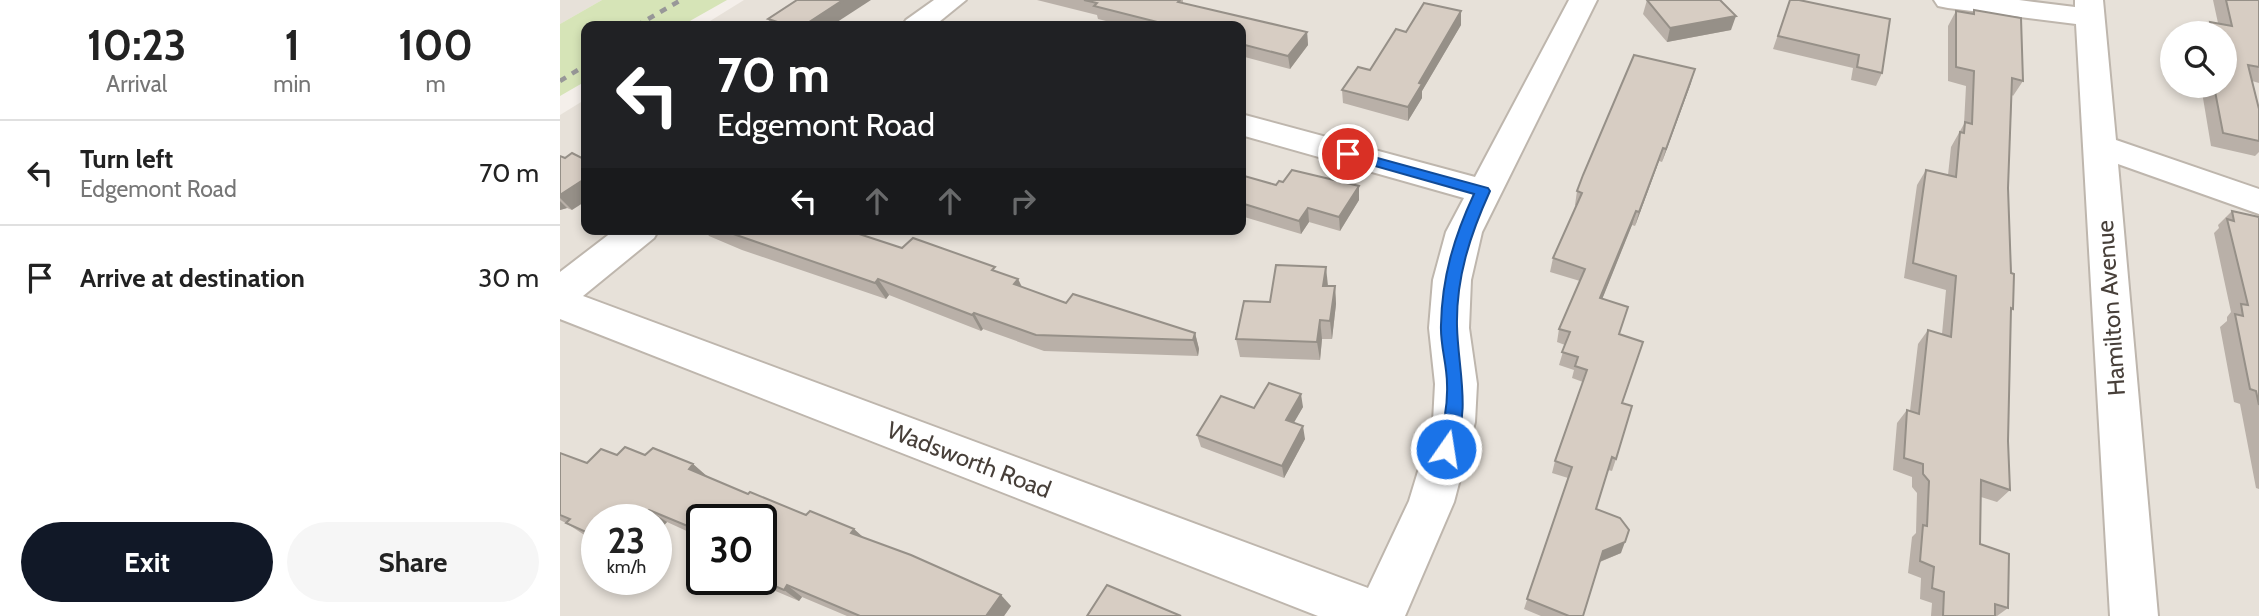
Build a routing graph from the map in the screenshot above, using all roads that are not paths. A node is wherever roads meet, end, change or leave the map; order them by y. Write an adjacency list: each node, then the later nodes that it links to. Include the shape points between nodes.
1 (952, 0): 5 (street)
2 (1583, 0): 8 (street)
3 (1948, 0): 4 (street)
4 (2090, 8): 7 (street, Hamilton Avenue)
5 (923, 21)
6 (1246, 125): 8 (street)
7 (2100, 146): 9 (street); 14 (street, Hamilton Avenue)
8 (1483, 191): 13 (street, via 1464,232 1452,280 1449,328 1456,384 1454,422 1431,502)
9 (2259, 202)
10 (633, 235): 11 (street)
11 (560, 293)
12 (560, 303): 13 (street, Wadsworth Road)
13 (1379, 616)
14 (2134, 616)

